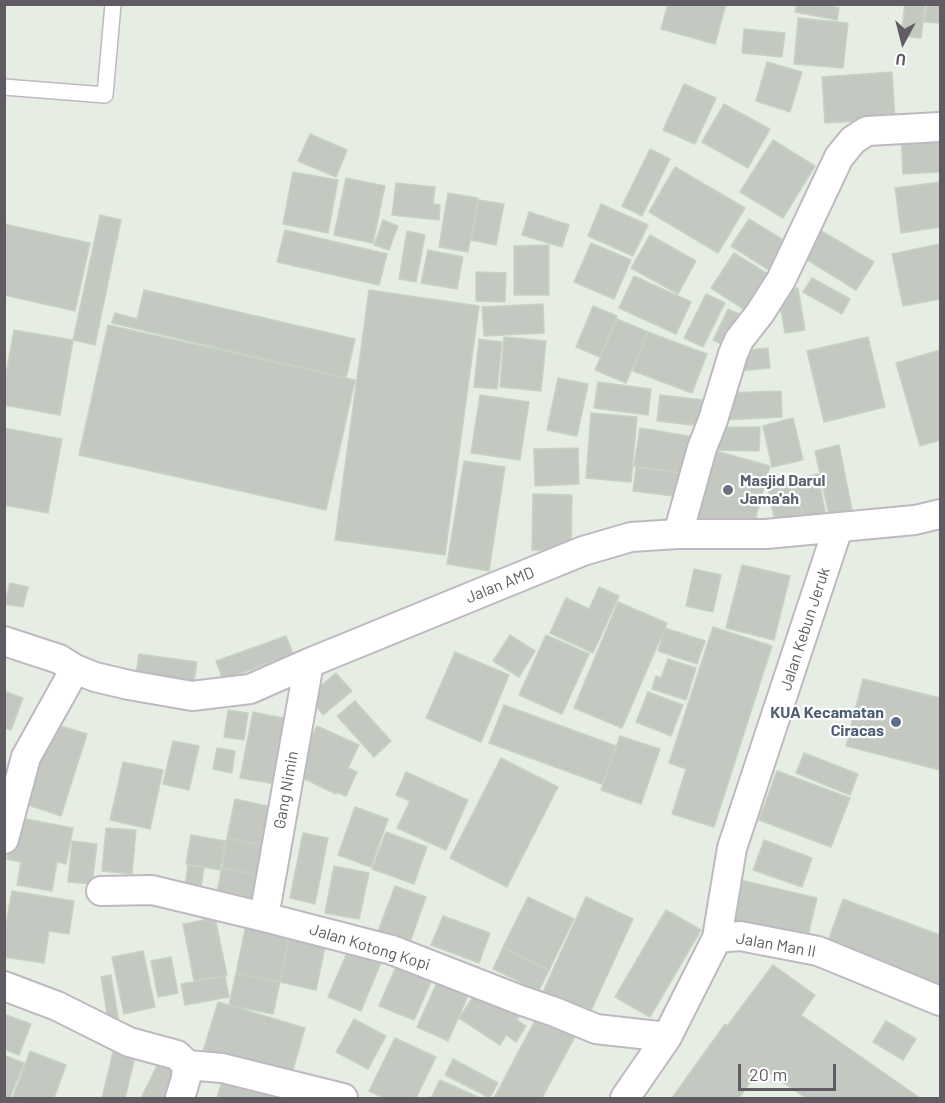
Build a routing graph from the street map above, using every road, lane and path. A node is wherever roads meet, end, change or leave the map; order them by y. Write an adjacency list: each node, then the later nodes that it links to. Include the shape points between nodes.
1 (114, 4): 2 (lane, via 105,95)
2 (4, 87)
3 (940, 127): 6 (street, via 867,131 839,156 781,280 733,354)
4 (940, 514): 5 (street, Jalan AMD)
5 (838, 528): 6 (street, Jalan AMD, via 766,534); 13 (street, Jalan Kebun Jeruk, via 732,848)
6 (678, 534): 8 (street, Jalan AMD, via 631,537 584,551)
7 (4, 641): 9 (street, Jalan AMD, via 59,659)
8 (309, 663): 9 (street, Jalan AMD, via 250,689 192,696 95,677); 12 (street, Gang Nimin)
9 (75, 669): 10 (street, via 26,757)
10 (4, 839)
11 (101, 891): 12 (street, Jalan Kotong Kopi, via 152,890)
12 (264, 916): 16 (street, Jalan Kotong Kopi, via 392,950 596,1029)
13 (717, 938): 15 (street, Jalan Man II, via 740,936 818,951); 16 (street, Jalan Man II)
14 (4, 986): 17 (street, via 57,1006 129,1042 177,1055)
15 (940, 1001)
16 (667, 1037): 20 (street, Jalan Man II)
17 (186, 1065): 18 (street); 19 (street, via 222,1068)
18 (180, 1098)
19 (343, 1098)
20 (625, 1098)

